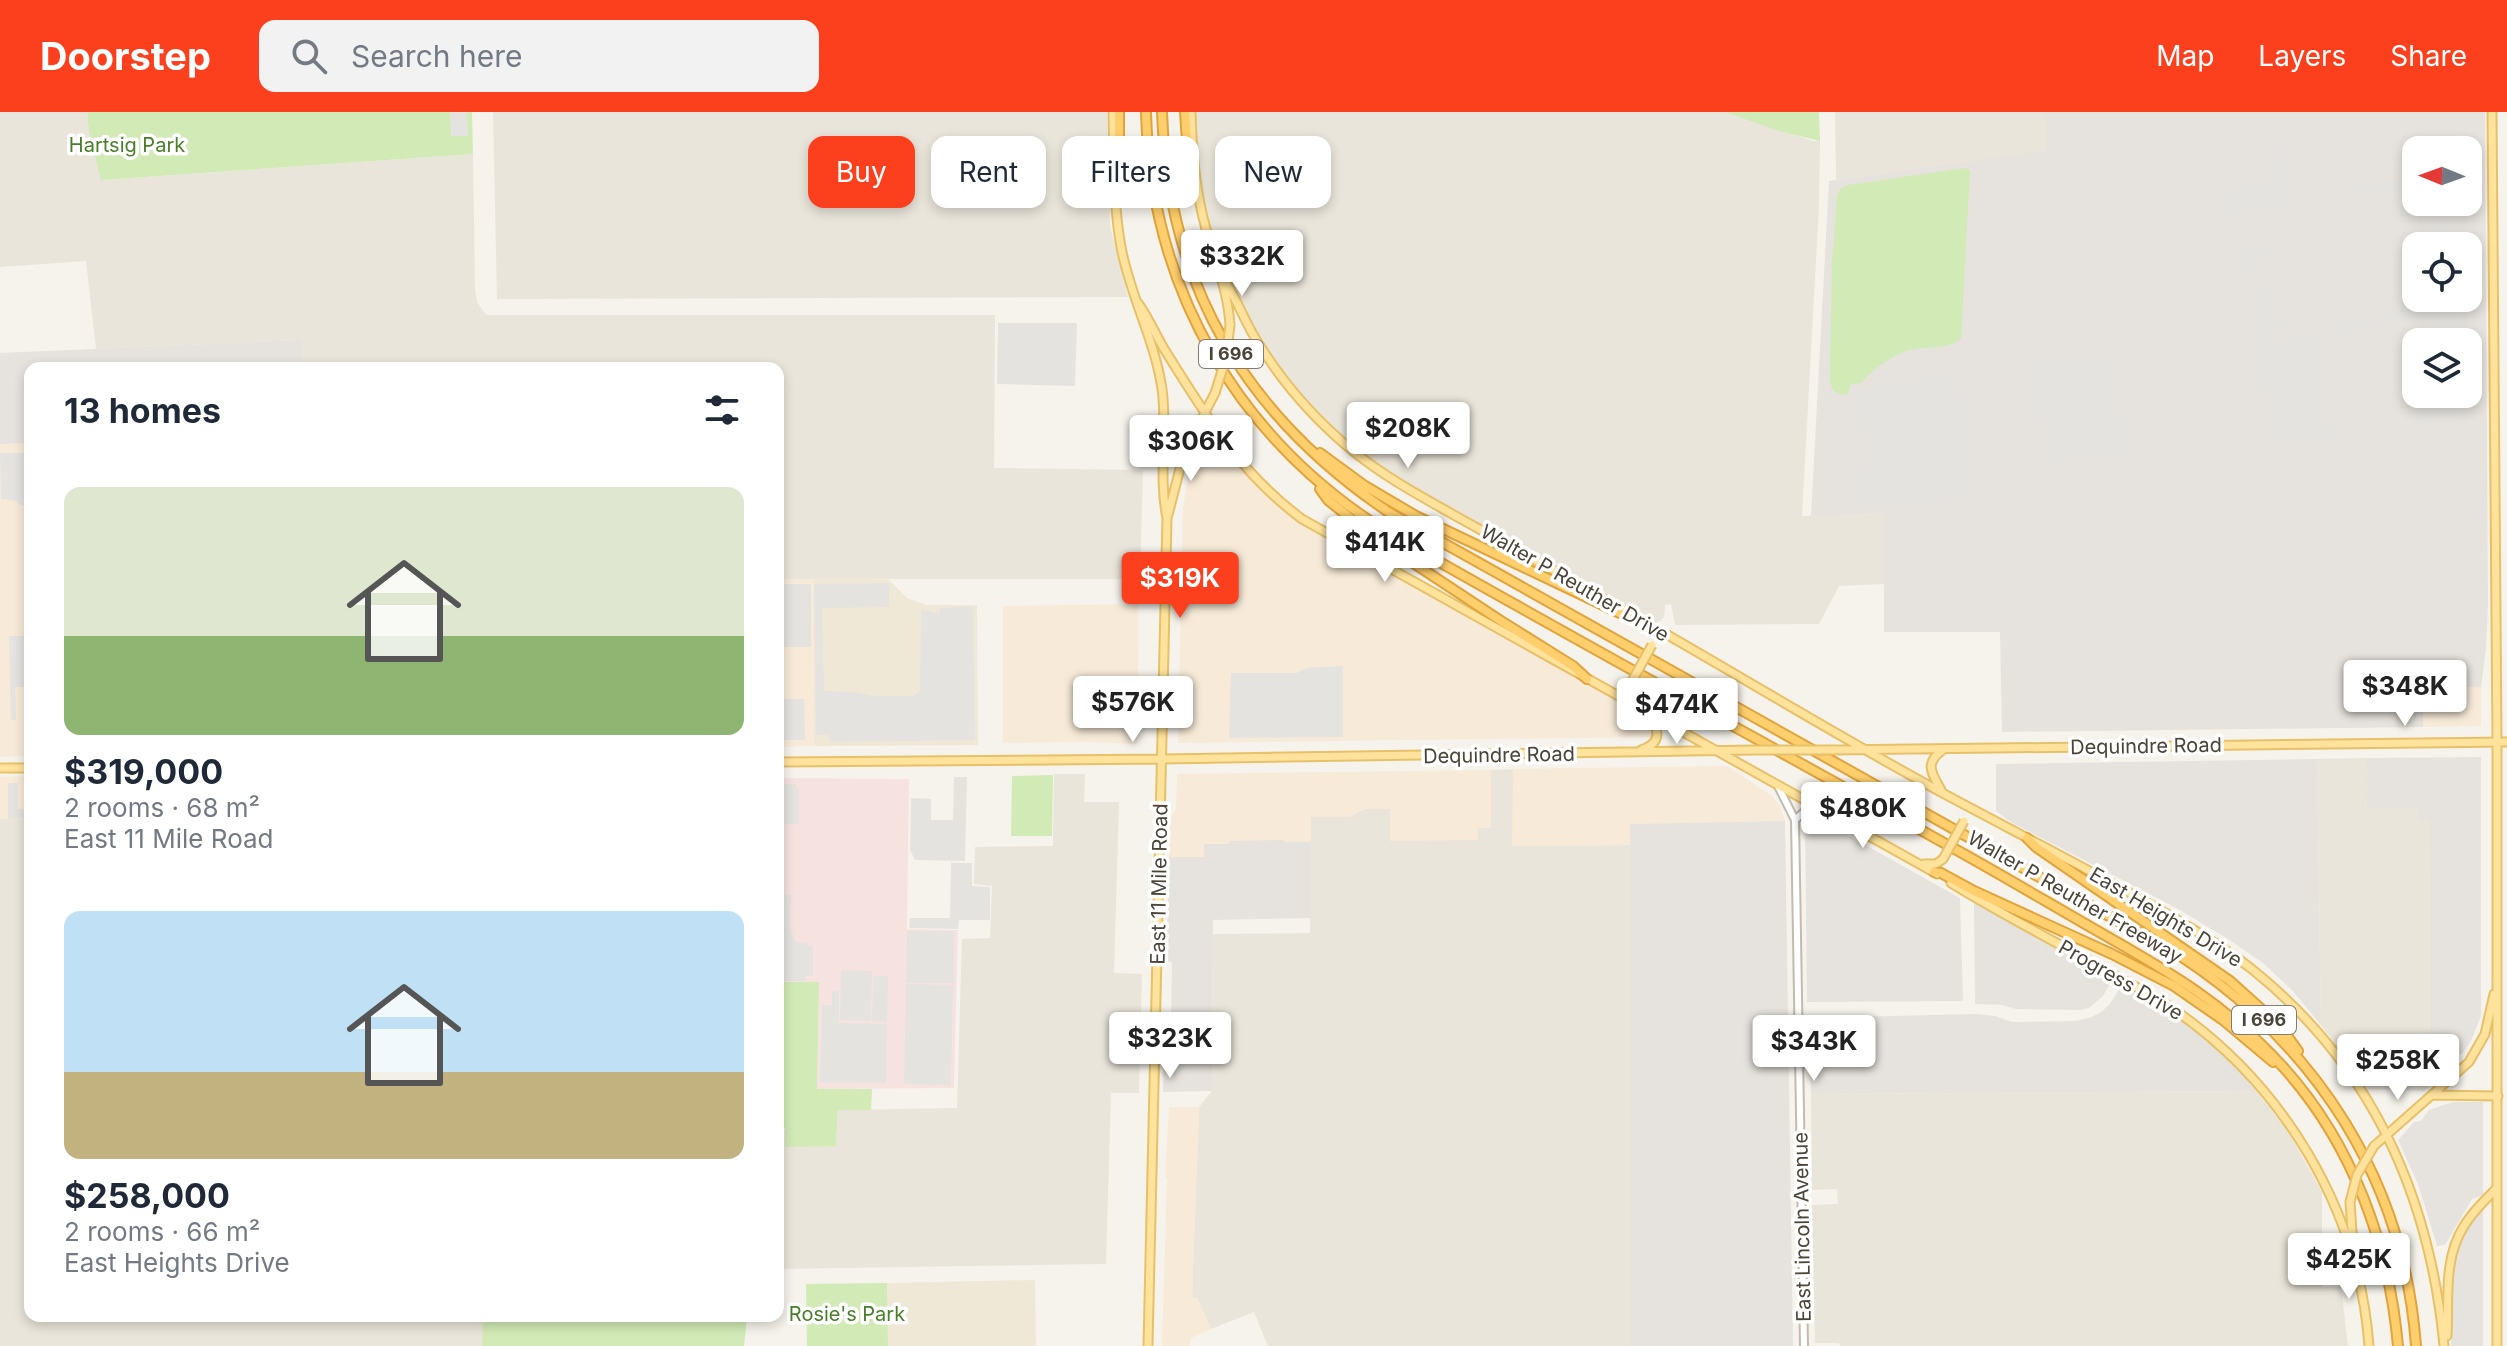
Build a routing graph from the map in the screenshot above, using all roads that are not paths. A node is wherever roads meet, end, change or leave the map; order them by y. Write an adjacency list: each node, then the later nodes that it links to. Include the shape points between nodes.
1 (1116, 112): 6 (highway)
2 (1146, 112): 18 (highway, Walter P Reuther Freeway / I 696, via 1159,221 1196,325 1250,411)
3 (1162, 112): 17 (highway, Walter P Reuther Freeway / I 696, via 1172,200 1197,285 1239,366)
4 (1188, 112): 7 (highway)
5 (2492, 112): 25 (main road)
6 (1118, 136)
7 (1187, 136)
8 (1199, 197): 10 (main road, East 11 Mile Road)
9 (1118, 208): 11 (main road, East 11 Mile Road, via 1121,247)
10 (1221, 276): 12 (main road, East 11 Mile Road, bridge, via 1230,325); 20 (main road, Walter P Reuther Drive, via 1287,385 1353,451 1409,489)
11 (1138, 303): 13 (main road); 19 (main road, East 11 Mile Road, via 1163,398)
12 (1215, 393): 13 (main road); 14 (main road, East 11 Mile Road)
13 (1193, 394): 14 (main road)
14 (1204, 412): 15 (main road, East 11 Mile Road); 16 (main road)
15 (1192, 436): 16 (main road, via 1208,432); 19 (main road, East 11 Mile Road)
16 (1222, 439): 22 (main road, via 1260,484 1302,519)
17 (1300, 441): 20 (highway, via 1416,516); 45 (highway, Walter P Reuther Freeway / I 696, via 1390,513 2182,957 2250,1008)
18 (1312, 478): 22 (highway, via 1328,500 1371,535); 44 (highway, Walter P Reuther Freeway / I 696, via 1390,534 2167,970 2230,1015)
19 (1167, 518): 31 (main road, East 11 Mile Road)
20 (1634, 617): 21 (main road, Walter P Reuther Drive)
21 (1660, 631): 23 (main road, bridge); 28 (main road, Walter P Reuther Drive)
22 (1587, 679): 23 (main road)
23 (1623, 697): 24 (main road)
24 (1646, 711): 29 (main road); 30 (main road, via 1657,738)
25 (2497, 742): 26 (main road, Dequindre Road); 27 (main road, Dequindre Road); 43 (main road)
26 (2507, 742)
27 (1946, 748): 28 (main road, Dequindre Road); 36 (main road, via 1931,763)
28 (1866, 749): 29 (main road, Dequindre Road, bridge); 36 (main road, East Heights Drive)
29 (1718, 751): 30 (main road, Dequindre Road); 35 (main road, Progress Drive)
30 (1635, 752): 31 (main road, Dequindre Road)
31 (1163, 759): 32 (main road, Dequindre Road); 51 (main road, East 11 Mile Road)
32 (784, 762)
33 (0, 768): 34 (main road)
34 (24, 768)
35 (1776, 784): 37 (main road, Progress Drive); 39 (street, East Lincoln Avenue)
36 (1942, 792): 38 (main road, East Heights Drive)
37 (1816, 806): 39 (street); 41 (main road, Progress Drive)
38 (1971, 807): 40 (main road, East Heights Drive); 41 (main road, bridge, via 1943,859 1933,865)
39 (1795, 820): 52 (street, East Lincoln Avenue)
40 (2027, 838): 45 (highway, via 2240,989 2289,1036); 48 (main road, East Heights Drive, via 2194,930 2268,983 2335,1053)
41 (1918, 863): 42 (main road, Progress Drive)
42 (1934, 872): 44 (highway, via 2174,986); 50 (main road, Progress Drive, via 2167,1005 2222,1047 2263,1089 2301,1141)
43 (2497, 980): 46 (main road, via 2477,1050 2459,1074); 47 (main road)
44 (2284, 1068): 54 (highway, Walter P Reuther Freeway / I 696, via 2312,1103 2359,1188 2383,1256)
45 (2311, 1072): 55 (highway, Walter P Reuther Freeway / I 696, via 2353,1135 2384,1199 2404,1266)
46 (2430, 1095): 47 (main road); 48 (main road)
47 (2498, 1096): 49 (main road)
48 (2386, 1134): 50 (main road, bridge, via 2357,1175 2350,1202); 56 (main road, East Heights Drive, via 2428,1241)
49 (2497, 1187): 56 (main road, via 2468,1219 2452,1251); 57 (main road)
50 (2354, 1252): 53 (main road, Progress Drive)
51 (1148, 1346)
52 (1804, 1346)
53 (2369, 1346)
54 (2398, 1346)
55 (2416, 1346)
56 (2445, 1346)
57 (2497, 1346)

